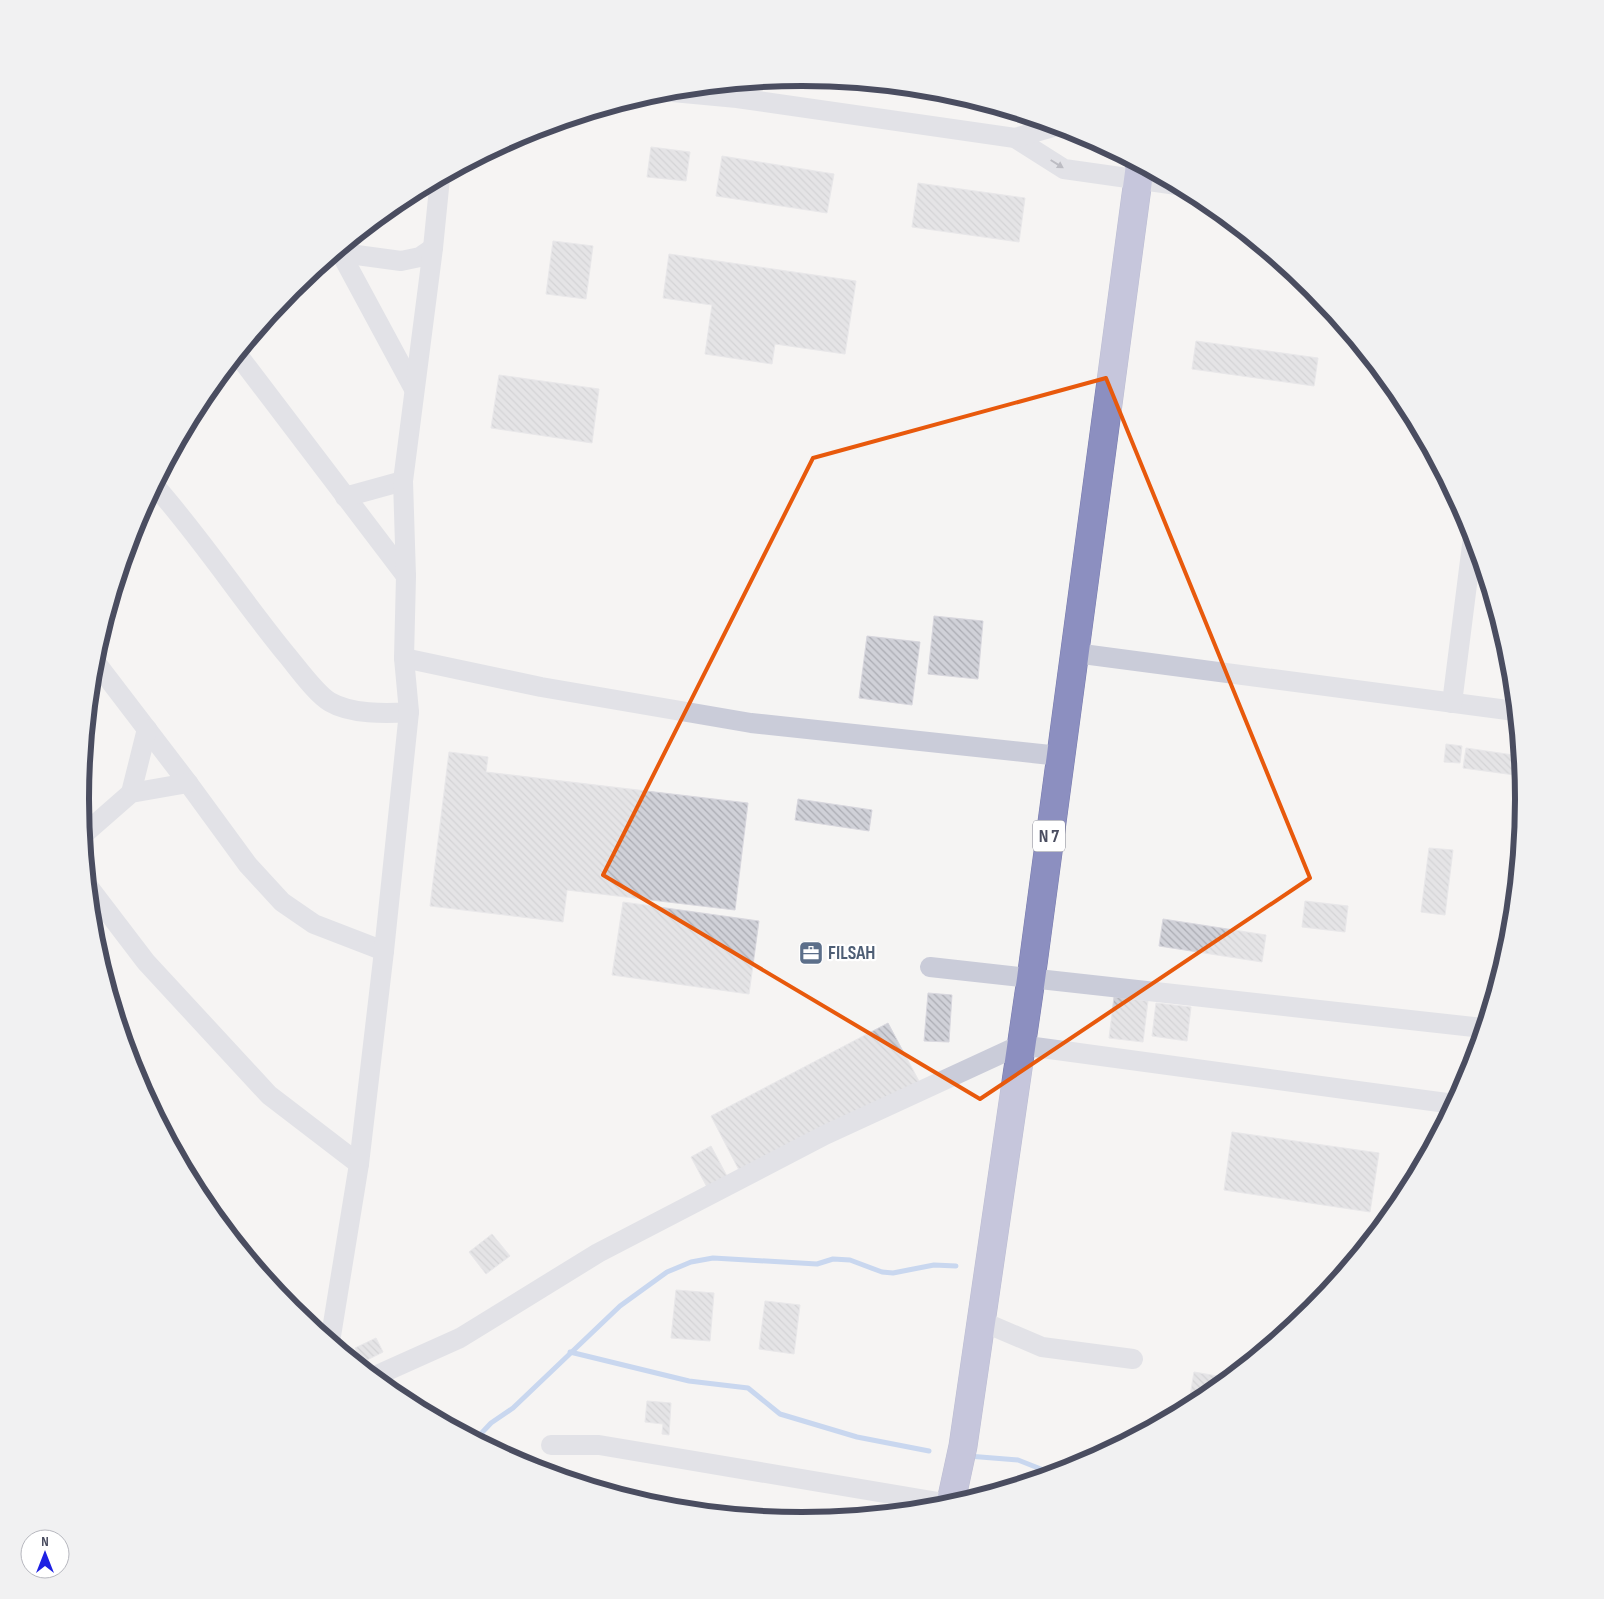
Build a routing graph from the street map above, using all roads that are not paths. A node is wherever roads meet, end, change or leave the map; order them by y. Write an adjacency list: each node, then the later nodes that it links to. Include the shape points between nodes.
1 (696, 94): 3 (street)
2 (1045, 129): 3 (street)
3 (1015, 138): 4 (street, one-way to 4, via 1064,169)
4 (1139, 173): 16 (highway, N 7)
5 (439, 186): 6 (street)
6 (433, 248): 7 (street, via 420,257 402,261); 10 (street)
7 (346, 252)
8 (342, 255): 10 (street)
9 (241, 359): 13 (street)
10 (414, 389): 11 (street)
11 (403, 481): 13 (street); 15 (street)
12 (159, 491): 21 (street, via 269,634 330,702 354,710 384,714)
13 (345, 497): 15 (street)
14 (1471, 554): 19 (street)
15 (406, 576): 17 (street)
16 (1076, 653): 19 (street); 23 (highway, N 7)
17 (404, 658): 21 (street); 23 (street, via 541,687 751,723)
18 (101, 669): 22 (street)
19 (1452, 703): 20 (street)
20 (1509, 710)
21 (408, 712): 28 (street)
22 (147, 729): 24 (street); 25 (street)
23 (1060, 756): 30 (highway, N 7)
24 (188, 782): 25 (street); 28 (street, via 248,865 282,902 314,924)
25 (132, 793): 26 (street)
26 (90, 830)
27 (95, 896): 34 (street, via 146,962 269,1095)
28 (384, 951): 34 (street)
29 (930, 967): 30 (street)
30 (1031, 979): 31 (street); 32 (highway, N 7)
31 (1477, 1027)
32 (1020, 1045): 33 (street); 35 (highway, N 7); 38 (street, via 825,1135 598,1252 460,1338)
33 (1447, 1103)
34 (359, 1164): 36 (street)
35 (981, 1321): 37 (street, via 1042,1347); 40 (highway, N 7, via 963,1446)
36 (331, 1335)
37 (1133, 1359)
38 (380, 1374)
39 (551, 1445): 41 (street, via 599,1445)
40 (952, 1496)
41 (928, 1501)

